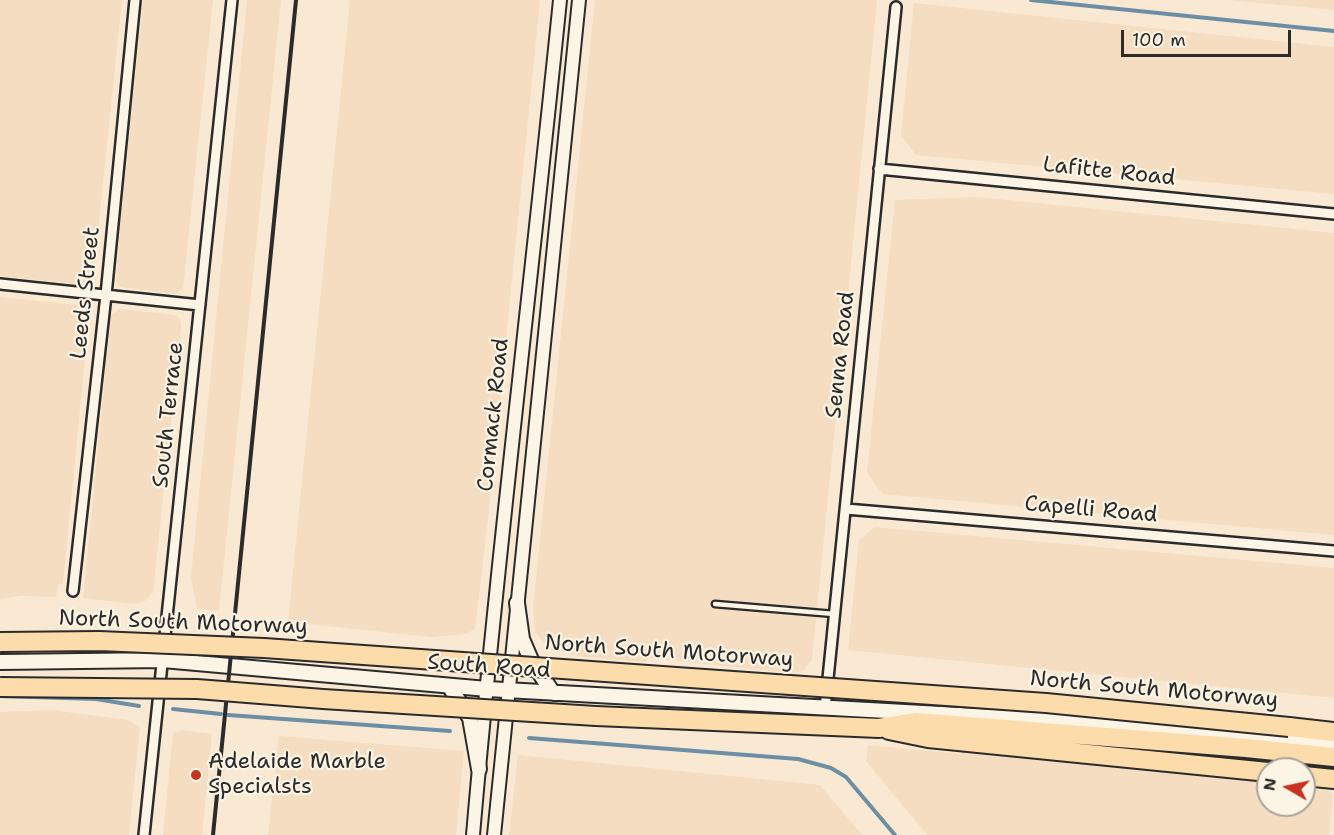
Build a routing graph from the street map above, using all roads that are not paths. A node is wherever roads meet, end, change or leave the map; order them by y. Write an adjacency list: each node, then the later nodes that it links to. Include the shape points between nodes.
1 (135, 0): 9 (street, Leeds Street)
2 (232, 0): 10 (street, South Terrace)
3 (560, 0): 12 (street, Cormack Road)
4 (579, 0): 13 (street, Cormack Road)
5 (896, 7): 6 (street, Senna Road)
6 (879, 169): 7 (street, Lafitte Road); 11 (street, Senna Road)
7 (1334, 214)
8 (0, 284): 9 (street)
9 (106, 295): 10 (street); 15 (street, Leeds Street)
10 (200, 305): 20 (street, South Terrace)
11 (846, 509): 14 (street, Capelli Road); 18 (street, Senna Road)
12 (504, 512): 13 (street); 24 (street, Cormack Road)
13 (526, 513): 16 (street, Cormack Road)
14 (1334, 551)
15 (73, 591)
16 (517, 603): 25 (street, Cormack Road); 26 (main road, via 522,639)
17 (715, 604): 18 (lane)
18 (834, 614): 27 (street, Senna Road)
19 (0, 642): 29 (highway, North South Motorway, bridge, via 99,641 264,648 1046,704)
20 (163, 660): 21 (main road, South Road); 22 (main road, South Road); 38 (street, South Terrace)
21 (0, 662)
22 (449, 686): 24 (main road, South Road); 34 (main road, via 470,718)
23 (0, 687): 30 (highway, bridge, via 197,689 596,716)
24 (487, 689): 25 (main road, South Road); 34 (street, Cormack Road)
25 (508, 690): 26 (main road, South Road); 40 (street, Cormack Road)
26 (553, 693): 27 (main road, South Road)
27 (825, 708): 32 (main road, South Road, via 1087,722)
28 (1334, 725): 29 (highway)
29 (1289, 727): 31 (highway, North South Motorway)
30 (879, 728): 33 (highway, via 917,722); 35 (highway, via 928,738)
31 (1334, 732)
32 (1334, 747)
33 (1334, 757)
34 (479, 769): 39 (street, Cormack Road)
35 (1256, 771)
36 (1316, 777): 37 (highway)
37 (1334, 779)
38 (144, 835)
39 (473, 835)
40 (494, 835)

